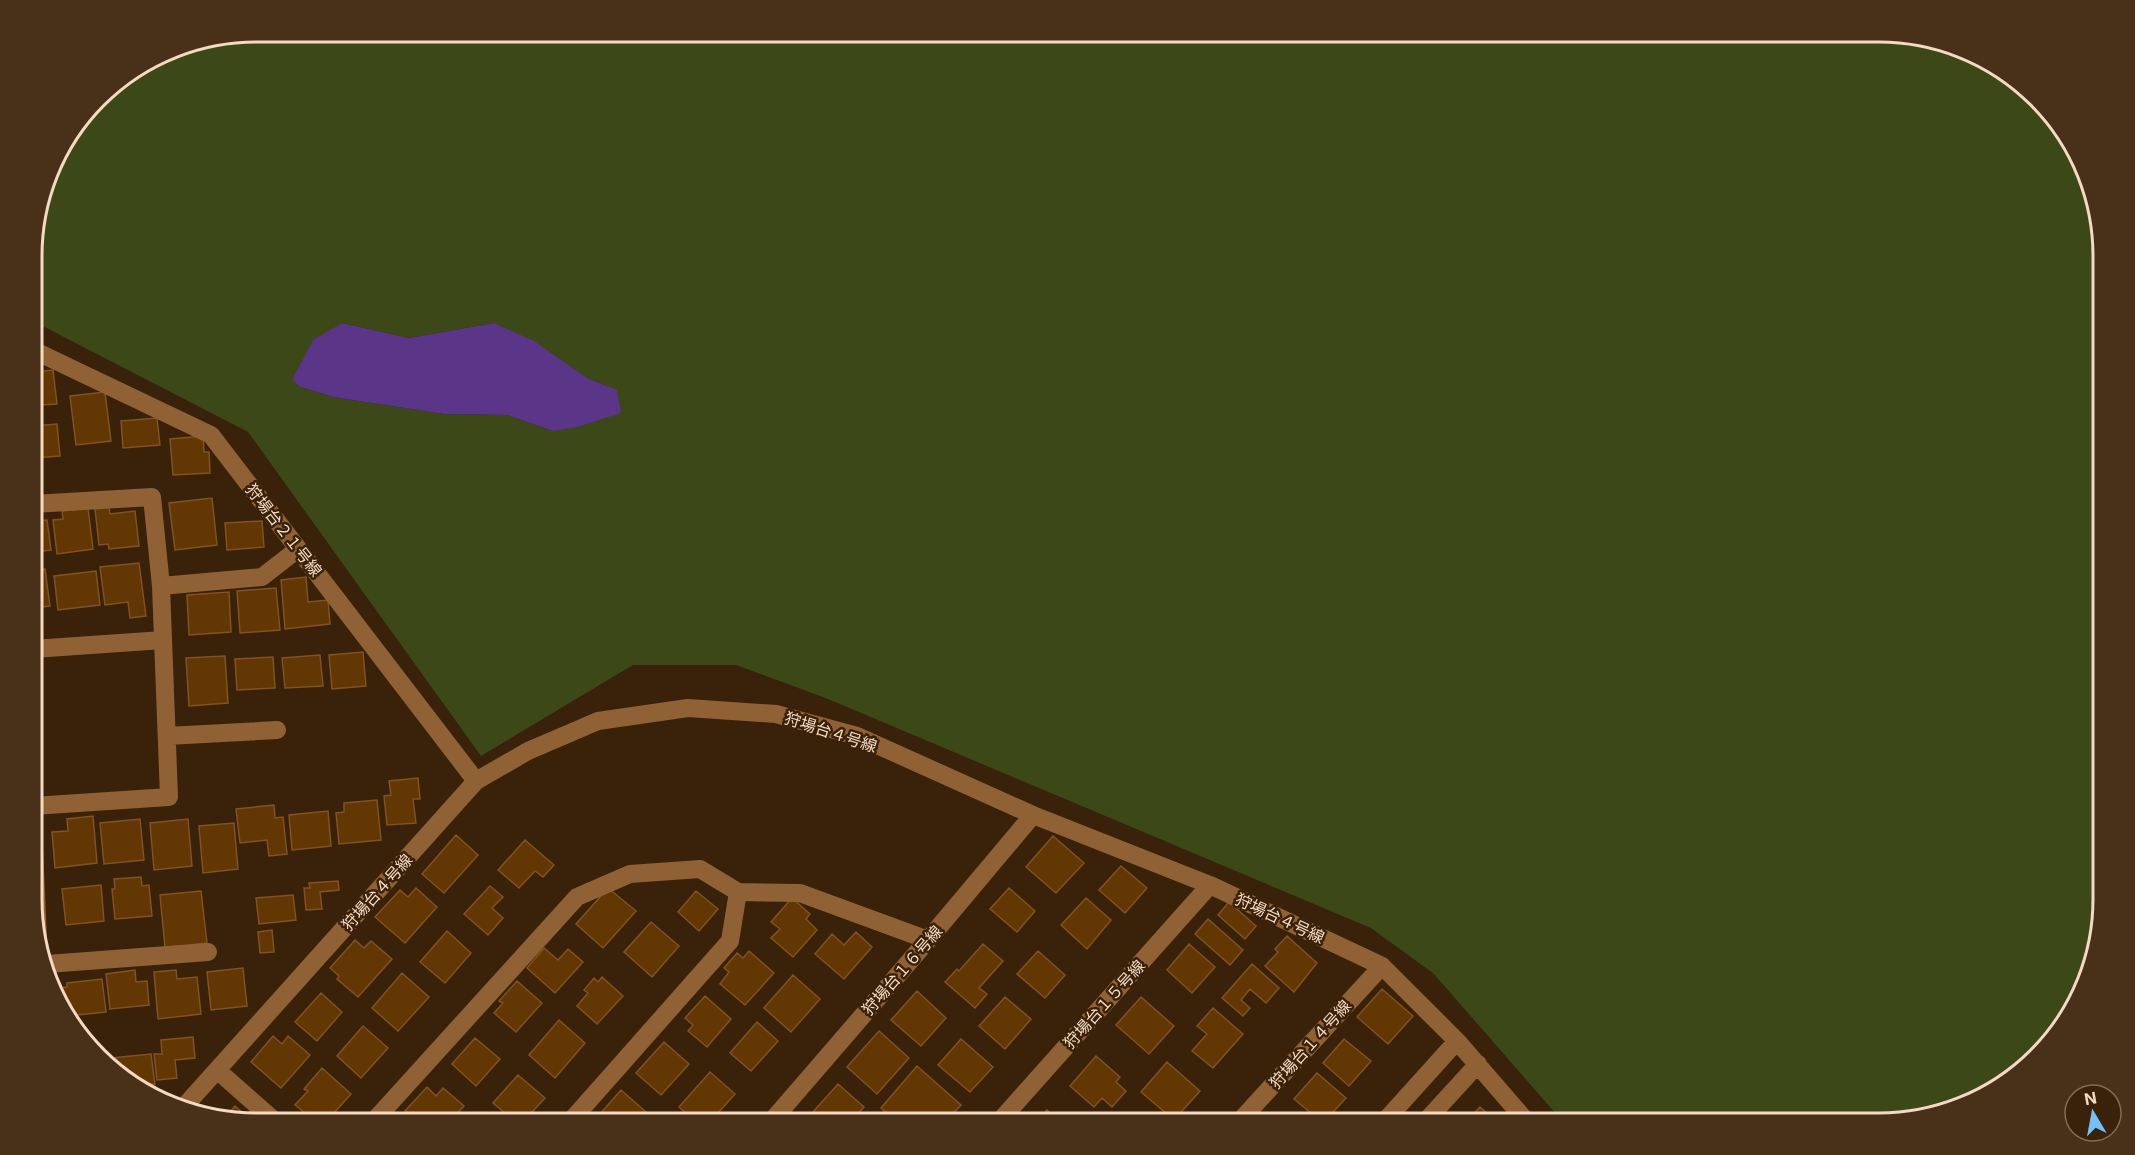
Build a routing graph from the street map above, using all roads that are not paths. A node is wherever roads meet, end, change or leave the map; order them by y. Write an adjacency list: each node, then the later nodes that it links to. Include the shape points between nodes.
1 (42, 354): 3 (street, 狩場台２１号線, via 211,435)
2 (42, 503): 4 (street, via 152,497)
3 (298, 549): 4 (street, via 262,577); 9 (street, 狩場台２１号線)
4 (161, 586): 5 (street)
5 (163, 640): 6 (street); 8 (street)
6 (42, 648)
7 (277, 729): 8 (street)
8 (167, 736): 10 (street, via 169,797)
9 (476, 781): 11 (street, 狩場台４号線, via 528,751 598,720 688,708 776,714 857,736); 20 (street, 狩場台４号線)
10 (42, 805)
11 (1033, 814): 12 (street, 狩場台４号線); 14 (street, 狩場台１６号線)
12 (1210, 885): 17 (street, 狩場台４号線); 26 (street, 狩場台１５号線)
13 (738, 892): 14 (street, via 800,893); 23 (street, via 700,869 630,874 577,897); 24 (street, via 730,941)
14 (928, 940): 25 (street, 狩場台１６号線)
15 (208, 952): 16 (street)
16 (52, 964)
17 (1382, 966): 18 (street, 狩場台４号線); 27 (street, 狩場台１４号線)
18 (1457, 1041): 19 (street, 狩場台４号線); 28 (street)
19 (1478, 1064): 29 (street); 30 (street, 狩場台４号線)
20 (217, 1070): 21 (street, 狩場台４号線); 22 (street)
21 (188, 1102)
22 (265, 1113)
23 (382, 1113)
24 (578, 1113)
25 (780, 1113)
26 (1007, 1113)
27 (1247, 1113)
28 (1392, 1113)
29 (1433, 1113)
30 (1520, 1113)

